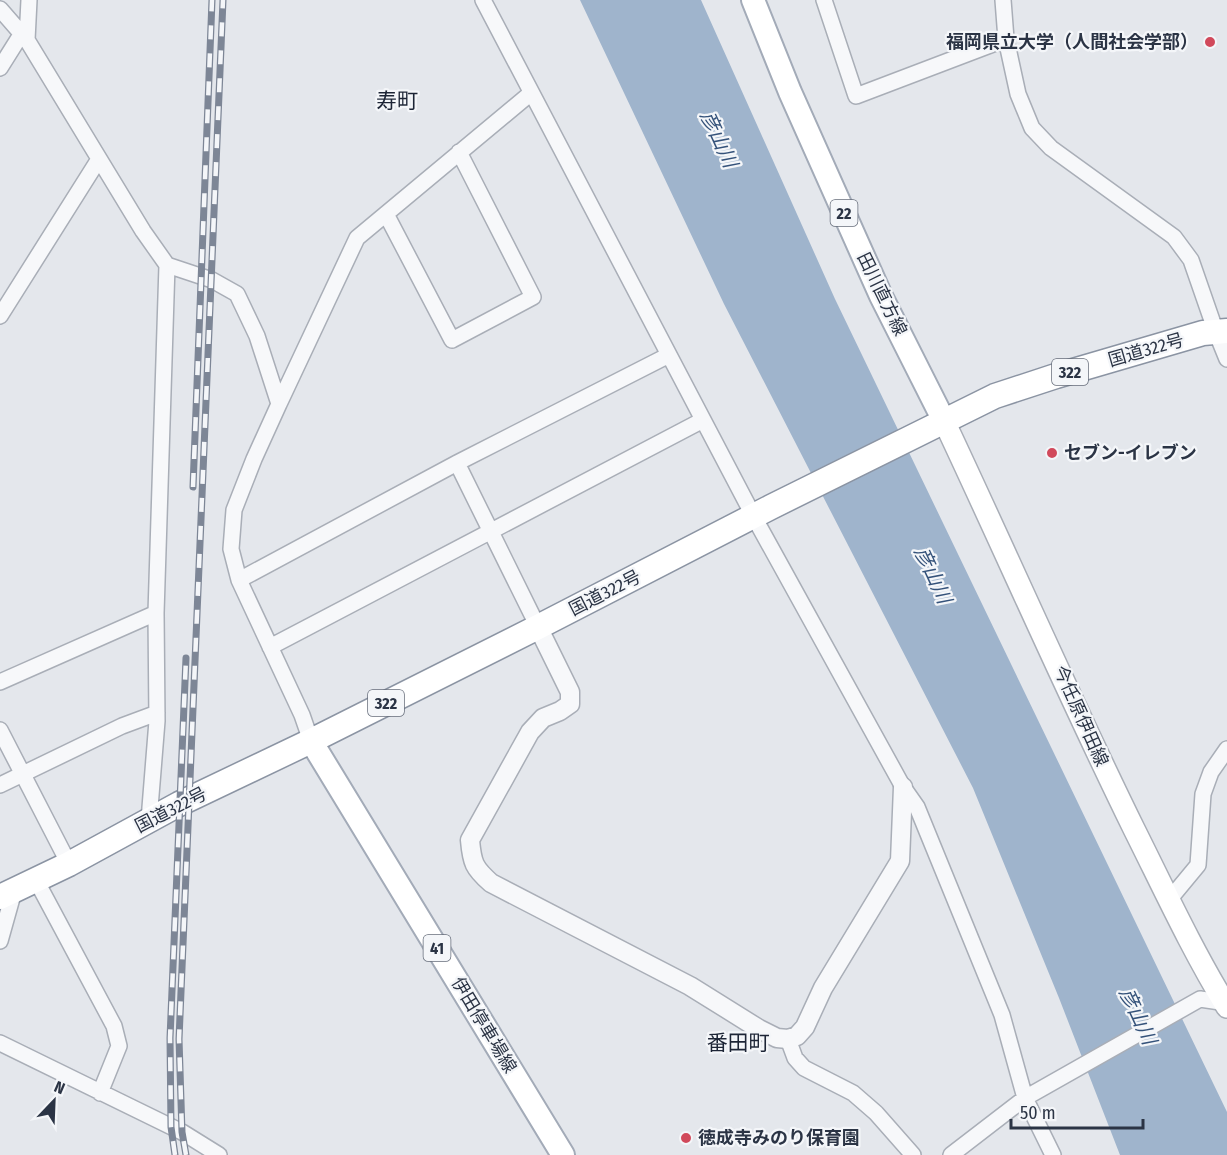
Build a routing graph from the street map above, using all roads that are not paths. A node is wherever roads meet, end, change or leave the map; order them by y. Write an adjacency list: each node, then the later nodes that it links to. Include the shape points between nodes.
1 (29, 0): 7 (street)
2 (483, 0): 10 (street)
3 (753, 0): 21 (main road, 田川直方線 / 22, via 881,296)
4 (824, 0): 8 (street, via 856,96)
5 (1003, 0): 8 (street)
6 (0, 9): 7 (street)
7 (24, 36): 9 (street); 12 (street)
8 (1006, 39): 16 (street, via 1018,94 1032,128 1051,148 1174,237 1191,260)
9 (0, 68)
10 (531, 93): 11 (street); 17 (street)
11 (459, 152): 13 (street); 13 (street, via 533,297 452,340)
12 (99, 159): 14 (street); 15 (street)
13 (386, 214): 19 (street, via 357,238)
14 (167, 265): 19 (street, via 212,280 237,294 257,336); 26 (street)
15 (0, 316)
16 (1221, 332): 18 (street); 21 (highway, 国道322号 / 322, via 1203,333 1056,376 995,396)
17 (669, 355): 20 (street); 22 (street)
18 (1227, 359)
19 (279, 404): 25 (street, via 234,510 231,549)
20 (704, 420): 23 (street); 24 (street)
21 (944, 421): 23 (highway, 国道322号 / 322); 41 (main road, 今任原伊田線)
22 (458, 463): 24 (street); 25 (street)
23 (762, 512): 27 (highway, 国道322号 / 322); 36 (street)
24 (491, 531): 27 (street); 28 (street)
25 (239, 580): 28 (street)
26 (156, 613): 29 (street); 30 (street)
27 (538, 627): 32 (highway, 国道322号 / 322); 44 (street, via 570,692 570,704 543,718 525,741 470,840 477,871 491,883 690,986 759,1029)
28 (270, 646): 32 (street)
29 (0, 682)
30 (157, 713): 34 (street); 37 (street)
31 (0, 730): 34 (street)
32 (311, 741): 37 (highway, 国道322号 / 322); 50 (main road, 伊田停車場線 / 41)
33 (1227, 749): 41 (street, via 1211,772 1203,794 1198,865)
34 (23, 774): 35 (street); 38 (street)
35 (0, 785)
36 (903, 787): 44 (street, via 900,861 823,988 805,1027); 47 (street, via 917,807 1002,1015)
37 (149, 820): 38 (highway, 国道322号 / 322)
38 (69, 864): 39 (highway, 国道322号 / 322)
39 (36, 880): 40 (highway, 国道322号 / 322); 46 (street, via 114,1026 119,1046)
40 (7, 894): 42 (street)
41 (1169, 900): 43 (main road, 今任原伊田線)
42 (0, 941)
43 (1226, 1004): 47 (street, via 1200,999)
44 (788, 1039): 51 (street, via 795,1058 804,1068 853,1093)
45 (0, 1043): 46 (street)
46 (100, 1093): 49 (street, via 182,1132)
47 (1030, 1095): 48 (street); 52 (street)
48 (957, 1154)
49 (219, 1155)
50 (563, 1155)
51 (913, 1155)
52 (1053, 1155)

